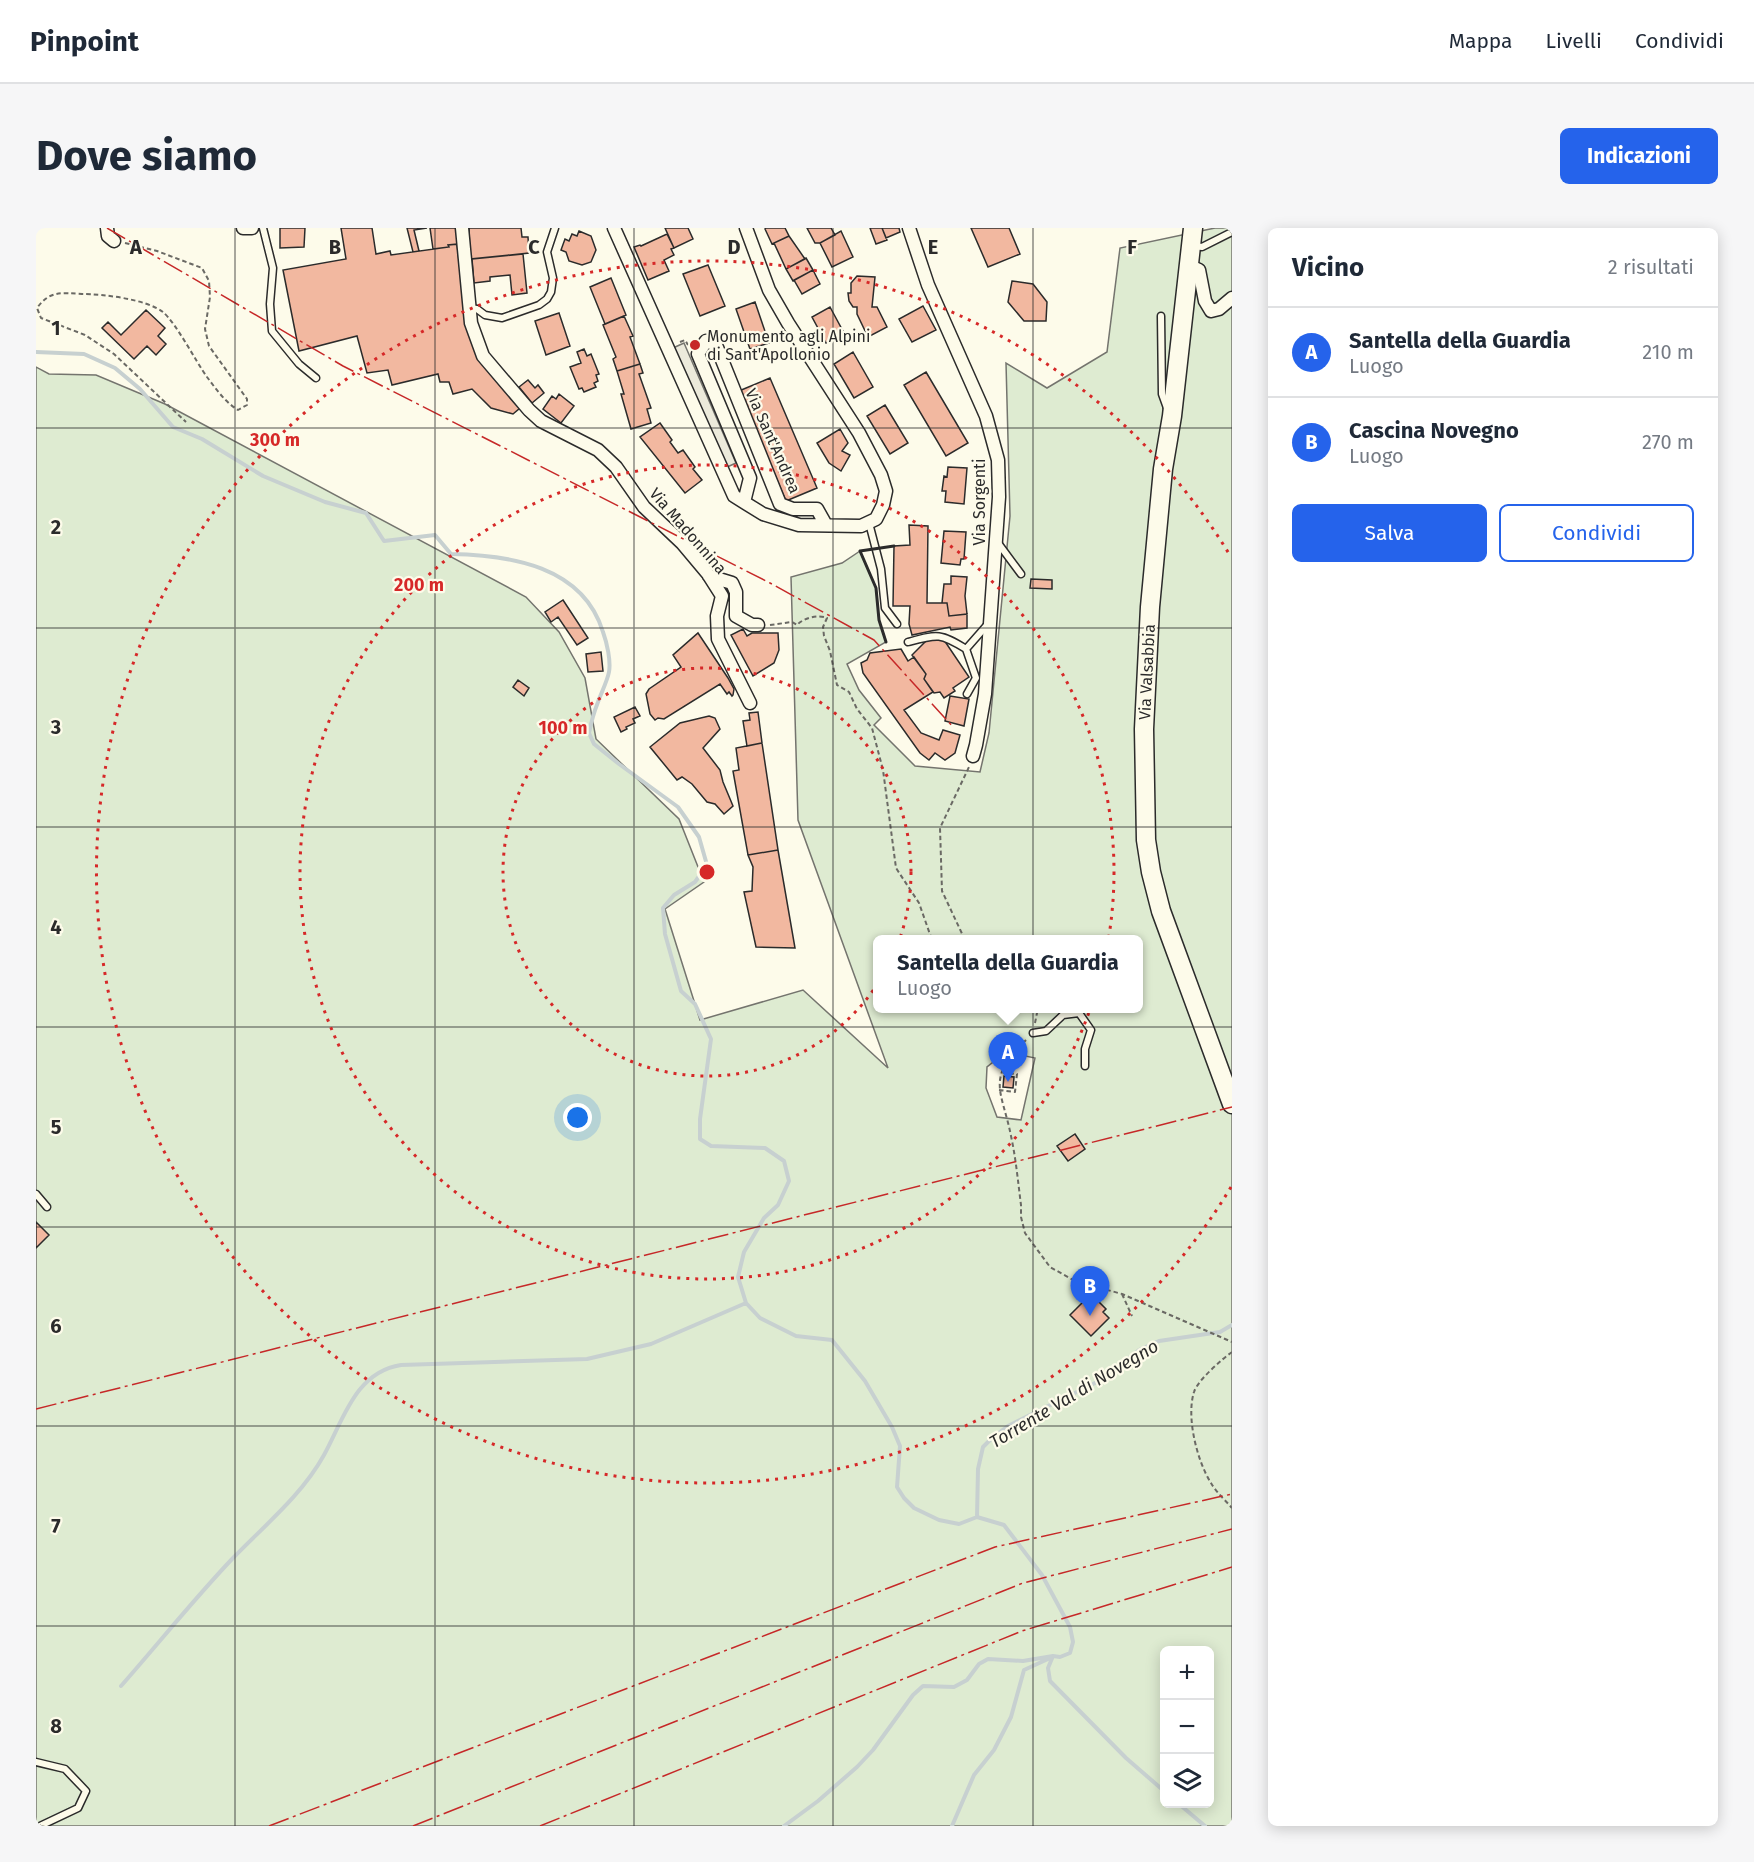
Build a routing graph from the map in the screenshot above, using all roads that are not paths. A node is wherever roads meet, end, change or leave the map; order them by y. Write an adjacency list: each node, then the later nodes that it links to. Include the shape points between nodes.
1 (107, 228): 12 (street)
2 (243, 228): 3 (street)
3 (252, 228)
4 (264, 228): 17 (lane, via 273,268 272,331)
5 (462, 228): 15 (street, Via Madonnina)
6 (555, 228): 15 (lane, via 547,252 553,279 547,298 539,305 502,318)
7 (614, 228): 19 (street, Via Sant'Andrea, via 734,496)
8 (746, 228): 20 (street, via 769,290 860,433 881,475 886,491 883,505 876,519)
9 (909, 228): 22 (street, Via Sorgenti, via 928,285 986,416 998,460)
10 (1232, 232): 11 (lane, via 1202,247)
11 (1192, 237): 13 (main road, Via Valsabbia)
12 (114, 241)
13 (1188, 266): 14 (street, via 1199,270 1211,311); 18 (main road, Via Valsabbia)
14 (1232, 298)
15 (469, 308): 24 (street, Via Madonnina, via 483,356 529,410 541,421 598,450 616,467 644,507)
16 (1161, 315): 18 (lane, via 1162,394)
17 (316, 378)
18 (1172, 416): 35 (main road, Via Valsabbia, via 1150,607 1144,729 1146,840 1164,922)
19 (744, 502): 21 (street, Via Sant'Andrea, via 763,514 799,525); 21 (street, Via Sant'Andrea, via 750,478 698,354 706,341 716,345 780,504 793,509 817,509)
20 (868, 522): 21 (street, Via Sant'Andrea, via 861,526); 26 (lane, via 881,569 885,608)
21 (826, 525)
22 (996, 540): 23 (lane); 25 (street, Via Sorgenti)
23 (1021, 574)
24 (709, 576): 27 (street, via 732,583 736,616); 31 (street, Via Madonnina, via 722,596 717,616 718,639)
25 (990, 622): 29 (lane); 32 (street, Via Sorgenti, via 985,694)
26 (897, 624)
27 (758, 625)
28 (908, 642): 29 (lane, via 937,635)
29 (966, 649): 30 (lane, via 976,678)
30 (967, 694)
31 (750, 703)
32 (973, 756)
33 (1033, 1033): 34 (lane, via 1046,1031 1063,1015 1079,1013 1092,1030 1084,1049)
34 (1085, 1066)
35 (1232, 1104)
36 (36, 1194): 37 (lane)
37 (47, 1208)
38 (36, 1762): 39 (lane, via 65,1769 86,1791 78,1808)
39 (40, 1826)

